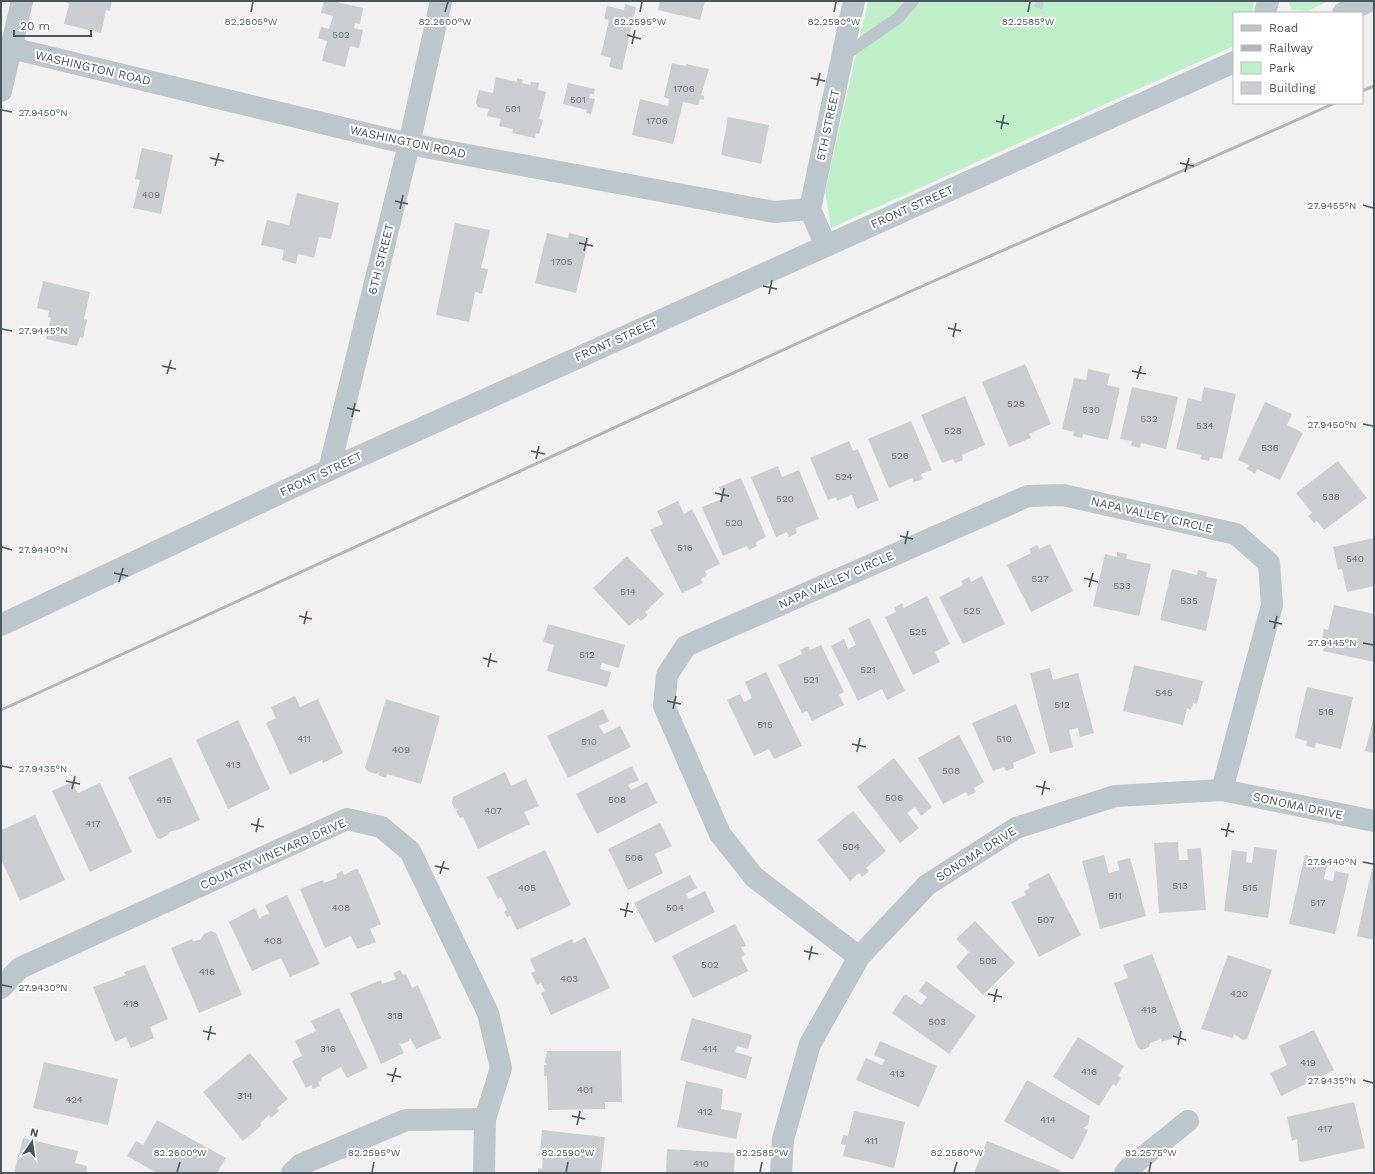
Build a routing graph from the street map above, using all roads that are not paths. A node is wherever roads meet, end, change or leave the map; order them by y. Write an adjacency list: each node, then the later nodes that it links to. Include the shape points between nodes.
1 (22, 1): 9 (street)
2 (441, 1): 13 (street, 6TH STREET)
3 (854, 1): 10 (street, 5TH STREET)
4 (914, 1): 10 (lane, via 898,18)
5 (1268, 1): 7 (street)
6 (1370, 1): 8 (street)
7 (1265, 12)
8 (1345, 12)
9 (11, 48): 12 (street); 13 (street, WASHINGTON ROAD)
10 (842, 57): 14 (street, 5TH STREET)
11 (1233, 62): 15 (street, FRONT STREET)
12 (1, 91)
13 (409, 144): 14 (street, WASHINGTON ROAD, via 774,212); 16 (street, 6TH STREET)
14 (810, 209): 15 (street)
15 (826, 246): 16 (street, FRONT STREET)
16 (329, 470): 17 (street, FRONT STREET)
17 (1, 624)
18 (1222, 790): 19 (street, SONOMA DRIVE); 20 (street, SONOMA DRIVE, via 1115,796 1016,828 927,885); 20 (street, NAPA VALLEY CIRCLE, via 1272,605 1269,563 1236,534 1063,495 1028,496 686,646 667,675 664,706 720,834 754,878)
19 (1374, 821)
20 (859, 957): 26 (street, SONOMA DRIVE, via 810,1044 783,1139)
21 (1, 988): 22 (street, COUNTRY VINEYARD DRIVE, via 20,968 347,819 381,827 410,851 488,1013 501,1068)
22 (485, 1120): 24 (street, via 406,1120 300,1165); 25 (street, COUNTRY VINEYARD DRIVE)
23 (1188, 1121): 27 (street)
24 (292, 1173)
25 (484, 1173)
26 (781, 1173)
27 (1125, 1173)

